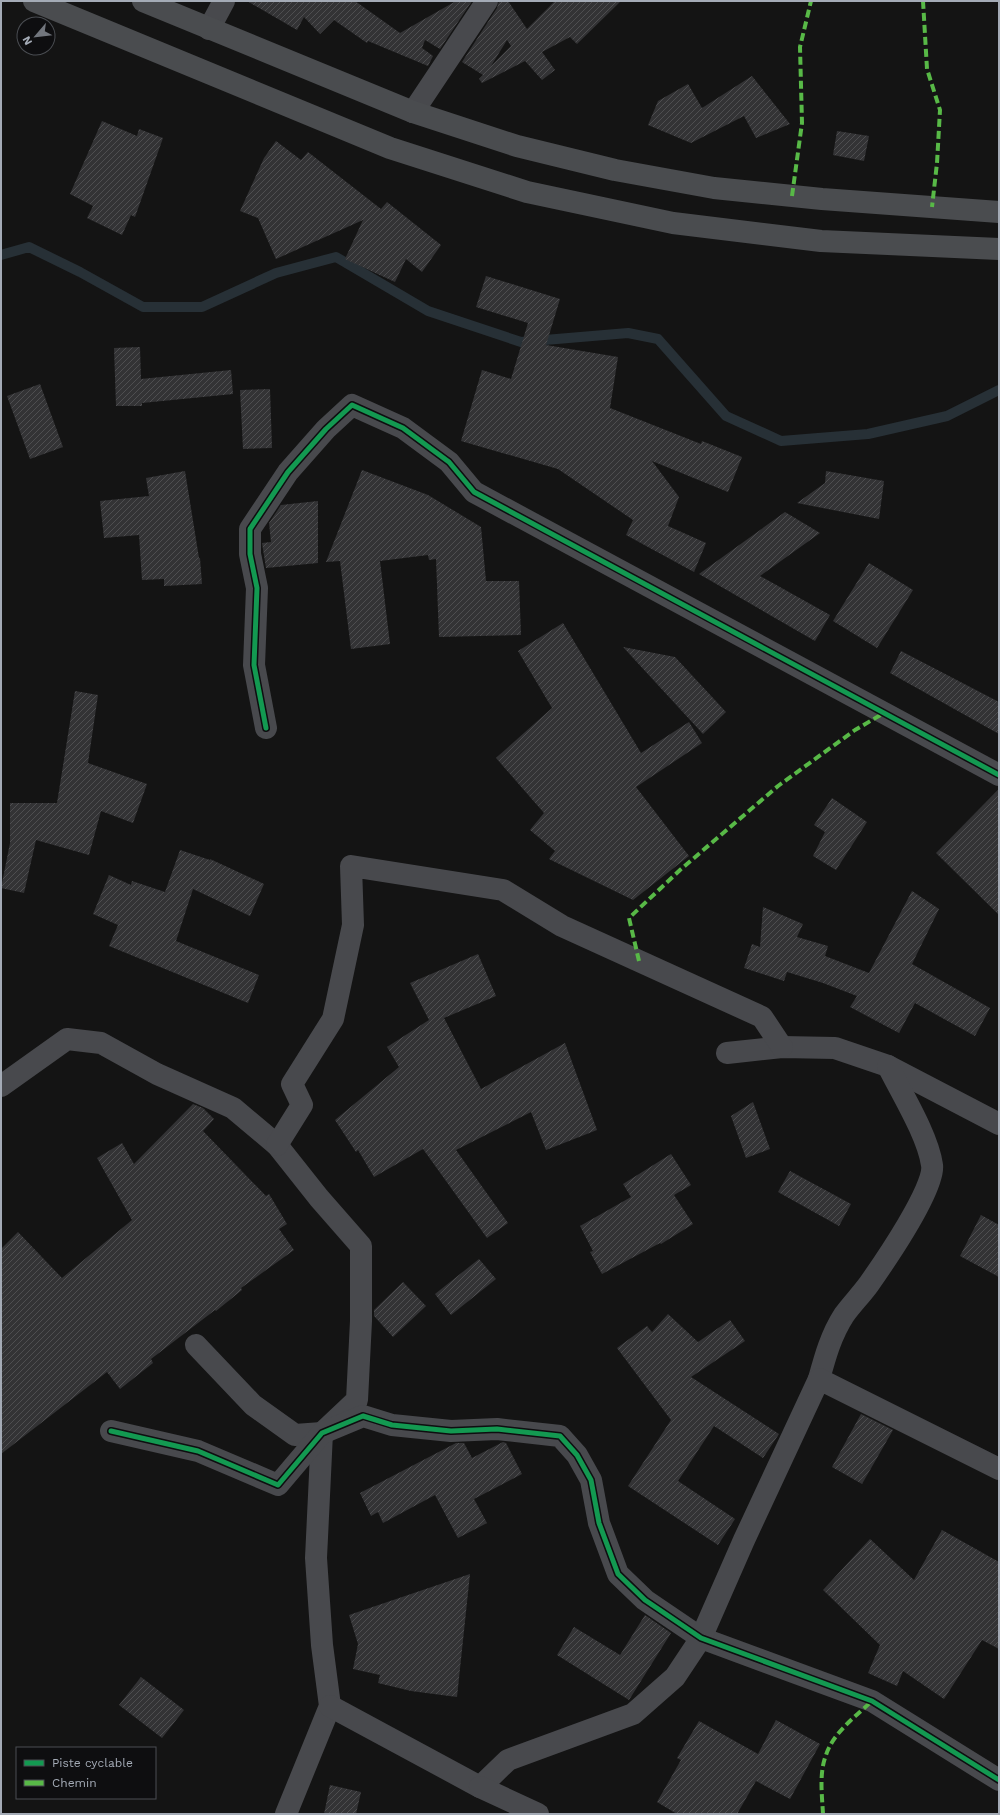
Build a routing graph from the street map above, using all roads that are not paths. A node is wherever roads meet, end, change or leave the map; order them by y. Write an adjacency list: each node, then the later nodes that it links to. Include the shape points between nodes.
1 (34, 1): 8 (main road, via 390,148 527,192 680,224 821,241)
2 (143, 1): 5 (main road)
3 (224, 1): 5 (street)
4 (488, 1): 6 (street)
5 (209, 29): 6 (main road)
6 (413, 112): 7 (main road, via 517,146 615,170 714,188)
7 (999, 212)
8 (999, 249)
9 (266, 728): 10 (street, via 254,665 257,588 250,554 250,529 288,472 326,429 352,405 403,428 449,462 474,492)
10 (999, 775)
11 (782, 1047): 12 (street); 13 (street, via 835,1048); 16 (street, via 762,1017 562,926 503,890 351,866 353,925 333,1019 292,1084 302,1105)
12 (727, 1053)
13 (888, 1066): 15 (street); 18 (street, via 928,1147 933,1167 929,1185 896,1243 844,1316 828,1345)
14 (1, 1086): 16 (street, via 67,1039 101,1043 157,1074 233,1108)
15 (999, 1124)
16 (277, 1145): 20 (street, via 361,1246 357,1400)
17 (196, 1345): 20 (street, via 253,1405 295,1436)
18 (819, 1380): 21 (street); 22 (street)
19 (111, 1432): 20 (street, via 198,1451 278,1485)
20 (322, 1434): 22 (street, via 363,1416 392,1426 451,1431 497,1430 560,1436 577,1455 591,1480 599,1523 618,1574 645,1600); 23 (street, via 316,1558 322,1645)
21 (999, 1469)
22 (701, 1638): 24 (street, via 872,1701); 25 (street, via 675,1676 633,1714 508,1760)
23 (330, 1706): 25 (street); 26 (street)
24 (999, 1780)
25 (480, 1787): 27 (street)
26 (286, 1814)
27 (538, 1814)

